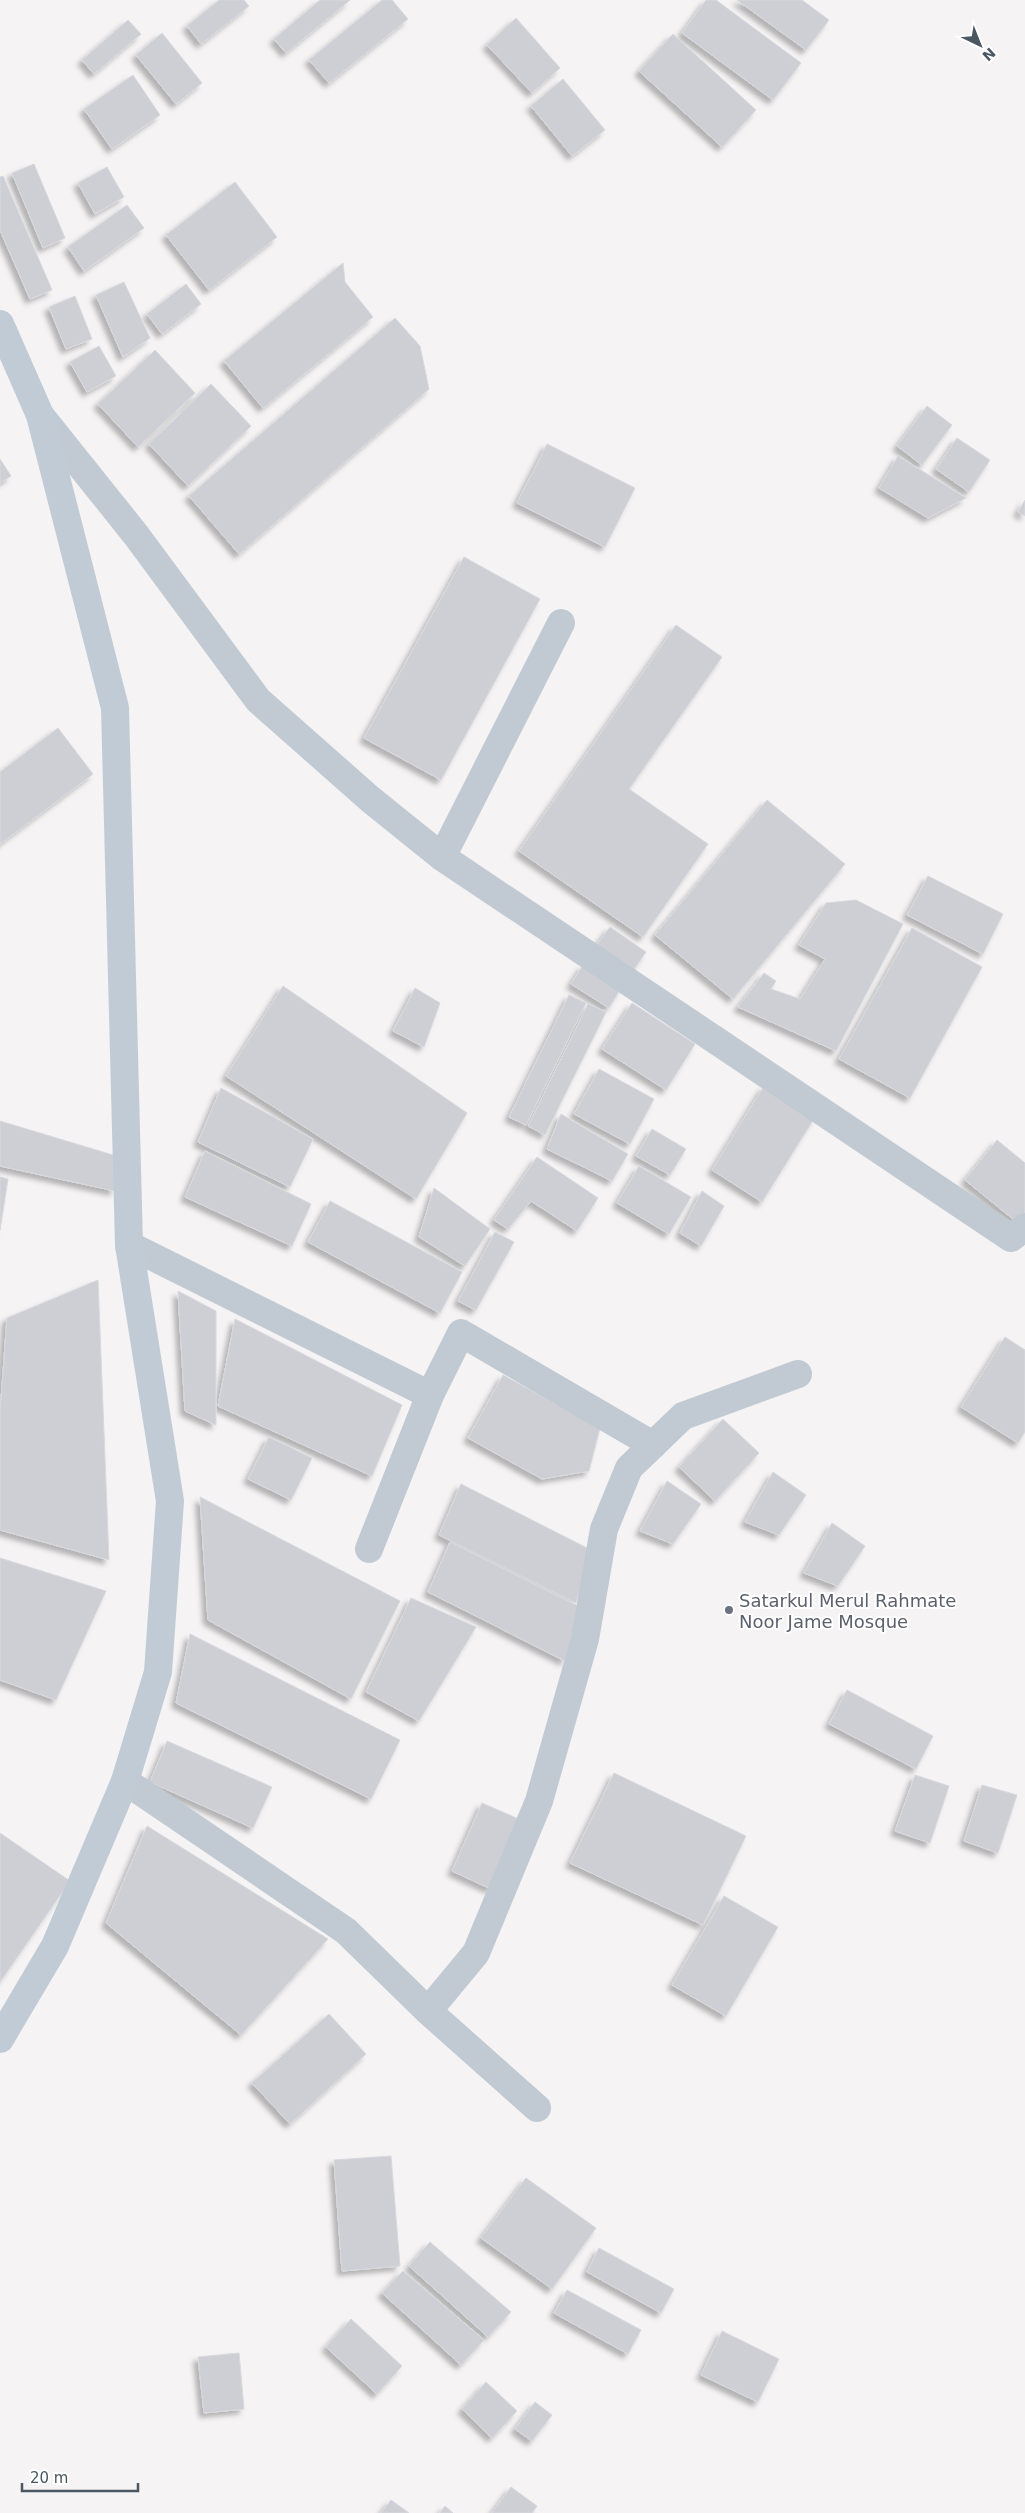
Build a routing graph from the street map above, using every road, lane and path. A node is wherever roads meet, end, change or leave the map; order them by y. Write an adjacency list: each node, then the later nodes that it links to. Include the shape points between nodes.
1 (0, 324): 2 (street)
2 (40, 415): 4 (street, via 136,535 258,700 370,799); 6 (street, via 115,708)
3 (561, 622): 4 (street)
4 (442, 857): 5 (street, via 1011,1238)
5 (1025, 1227)
6 (128, 1245): 8 (street); 11 (street, via 170,1501 158,1672)
7 (798, 1374): 9 (street, via 683,1416)
8 (430, 1395): 9 (street, via 462,1333); 10 (street)
9 (653, 1445): 12 (street, via 629,1468 604,1529 585,1639 539,1801 476,1953)
10 (369, 1549)
11 (125, 1781): 12 (street, via 346,1931); 13 (street, via 55,1946)
12 (428, 2010): 14 (street)
13 (0, 2039)
14 (537, 2108)

